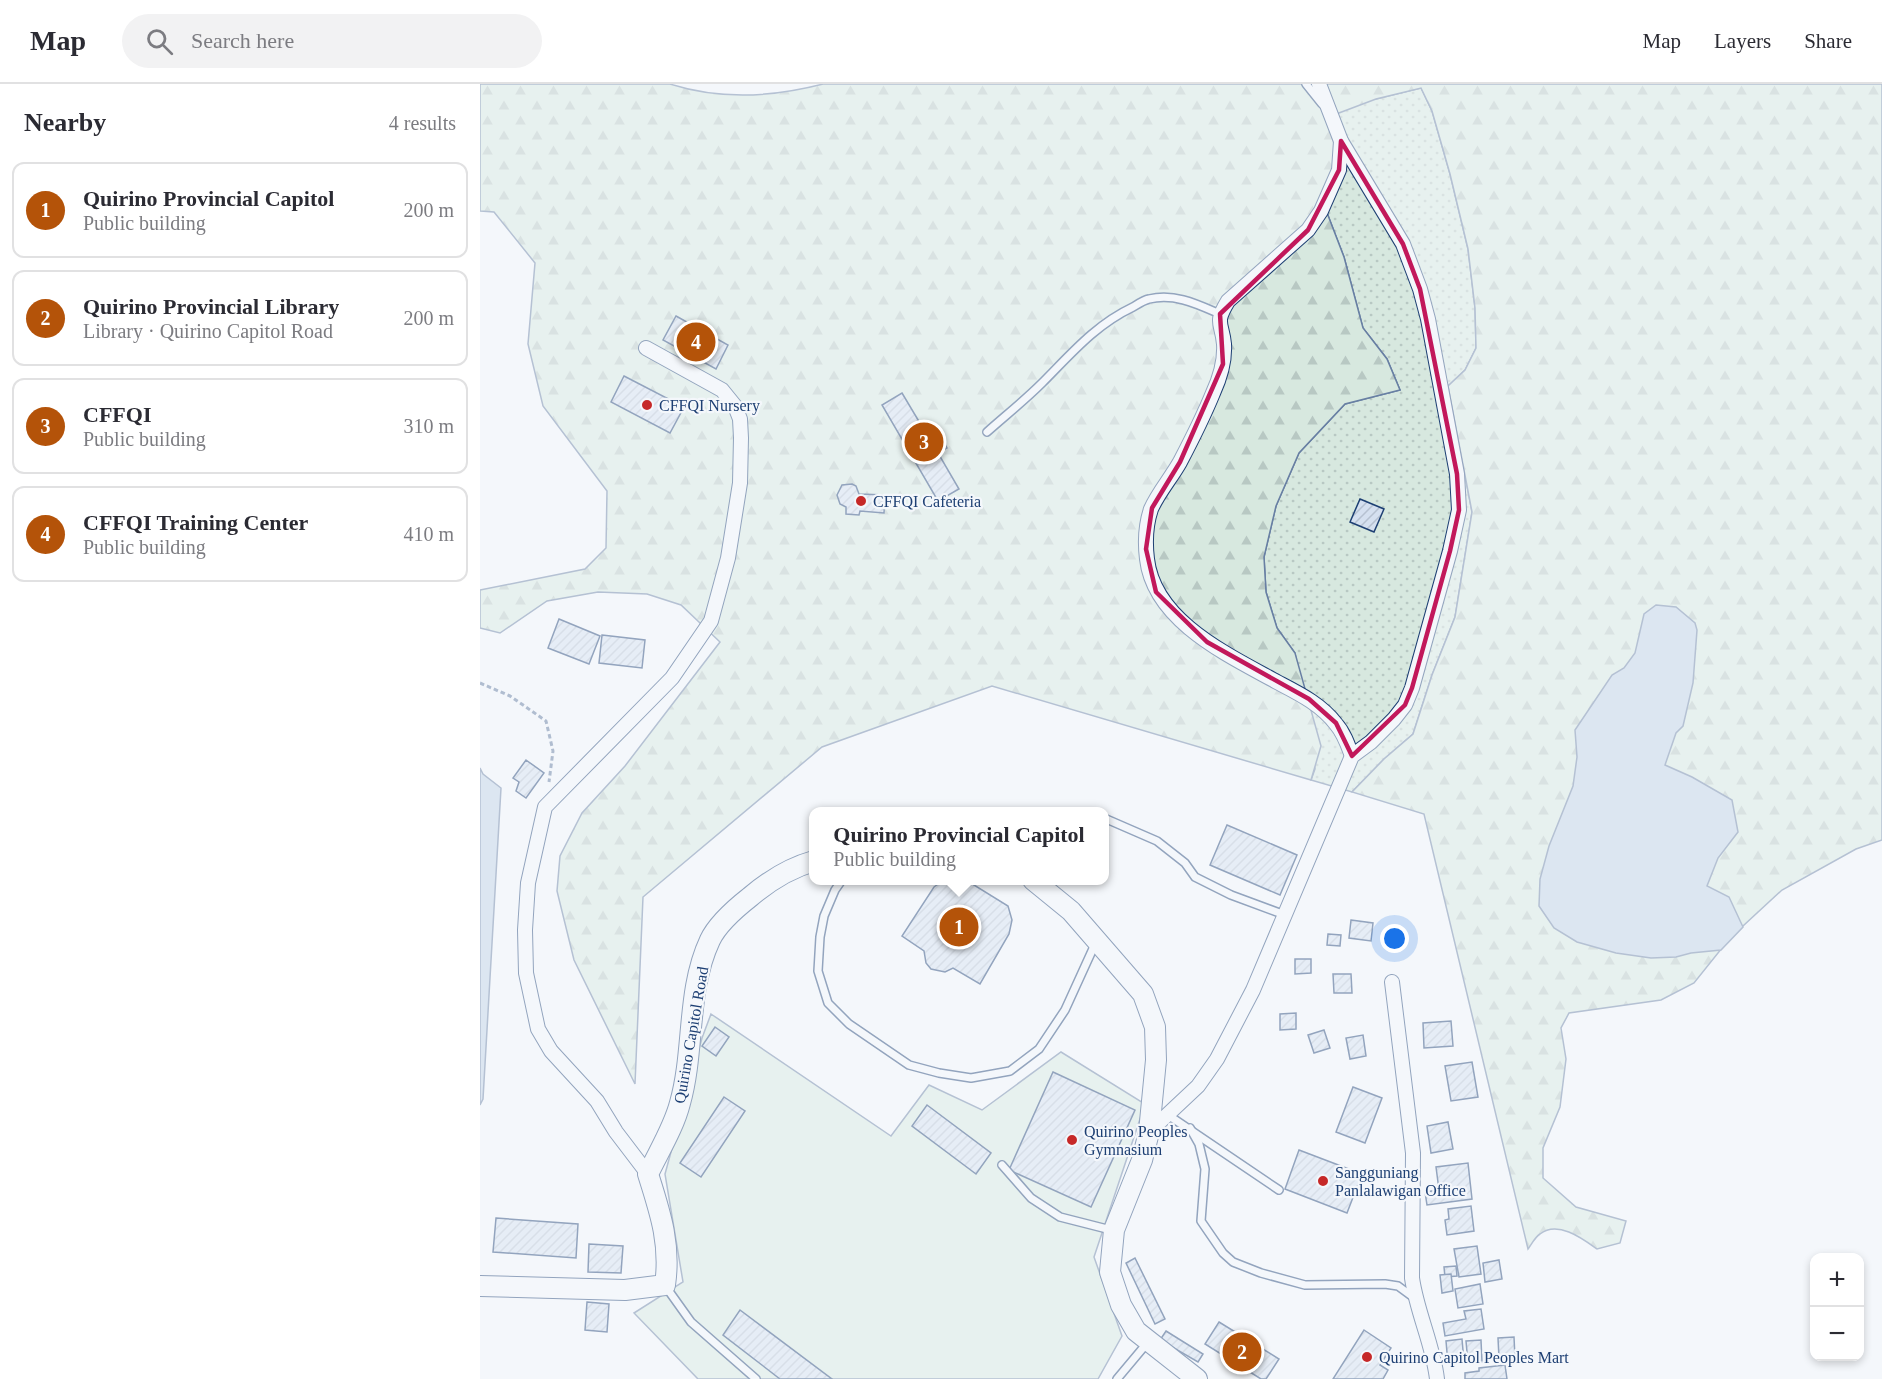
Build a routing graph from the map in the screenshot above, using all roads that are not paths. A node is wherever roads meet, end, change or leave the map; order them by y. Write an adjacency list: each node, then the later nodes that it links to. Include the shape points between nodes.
1 (1306, 84): 3 (lane)
2 (1319, 84): 3 (street)
3 (1331, 116): 4 (street)
4 (1341, 141): 5 (street, via 1339,170 1308,230 1228,301); 8 (street, via 1403,244 1420,289 1457,474 1459,510 1405,705 1371,742)
5 (1220, 314): 7 (lane, via 1193,302 1169,298 1149,299 1114,316 1070,352); 8 (street, via 1223,364 1214,392 1180,462 1152,508 1147,526 1148,569 1156,592 1172,611 1207,642 1309,699 1336,723)
6 (646, 348): 20 (street, via 722,390 735,406 740,419 740,483 728,558 711,621 672,678 545,807 528,883 526,973 538,1029 551,1051 597,1101)
7 (987, 432)
8 (1352, 756): 13 (street)
9 (1109, 821): 13 (lane, via 1157,841 1185,863 1195,877)
10 (809, 862): 20 (street, Quirino Capitol Road, via 770,880 733,910 710,939 700,972 680,1104)
11 (838, 885): 14 (lane, via 824,916 820,937 818,970 828,1003 849,1024 909,1065 939,1073 971,1078 1010,1071 1039,1049 1065,1010)
12 (1039, 885): 14 (street, via 1071,911)
13 (1285, 915): 16 (street, via 1218,1059 1198,1086)
14 (1097, 940): 18 (street, via 1143,994 1155,1028)
15 (1392, 982): 25 (street, via 1413,1153)
16 (1168, 1115): 17 (lane); 18 (street)
17 (1190, 1128): 21 (lane); 25 (lane, via 1205,1169 1201,1221 1233,1262 1305,1285 1398,1286)
18 (1149, 1132): 22 (street)
19 (1002, 1165): 22 (lane, via 1031,1198 1060,1217)
20 (648, 1174): 23 (street, via 664,1228)
21 (1279, 1190)
22 (1114, 1230): 26 (street, via 1110,1272 1128,1320)
23 (665, 1285): 24 (street, via 625,1290); 27 (lane, via 691,1322)
24 (480, 1286)
25 (1415, 1299): 30 (street)
26 (1148, 1342): 28 (lane); 29 (street)
27 (756, 1379)
28 (1117, 1379)
29 (1197, 1379)
30 (1437, 1379)

